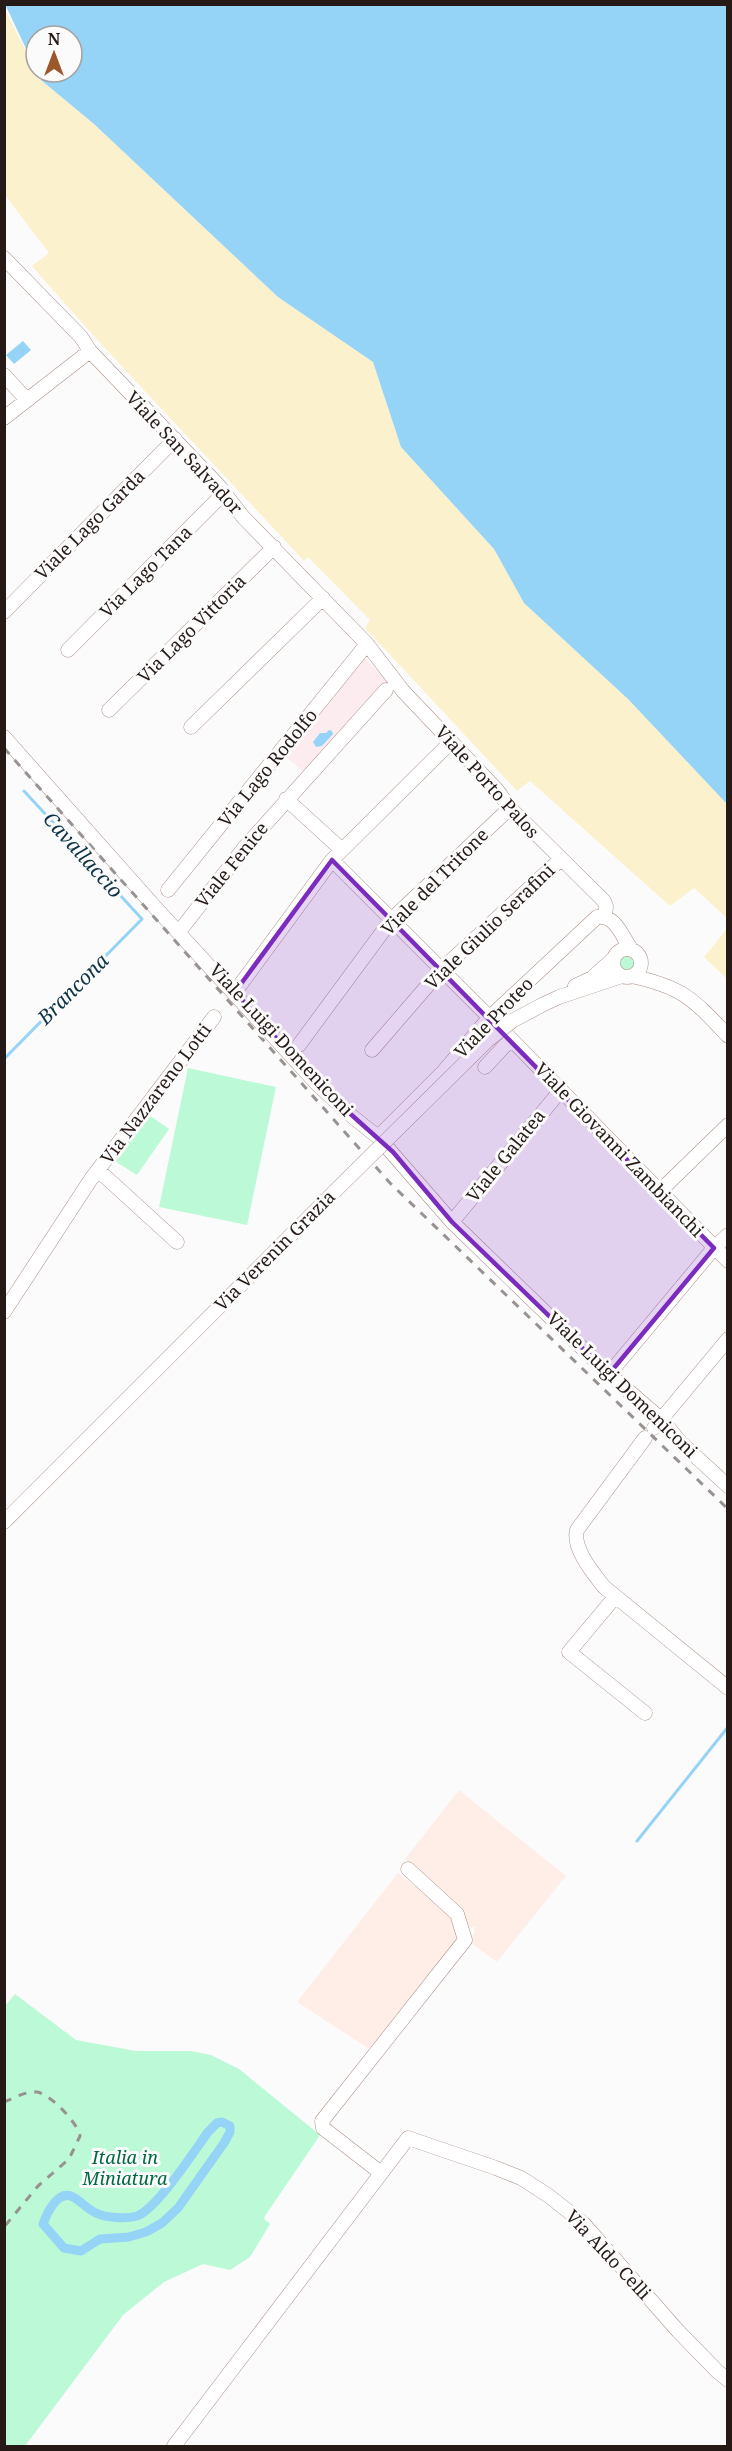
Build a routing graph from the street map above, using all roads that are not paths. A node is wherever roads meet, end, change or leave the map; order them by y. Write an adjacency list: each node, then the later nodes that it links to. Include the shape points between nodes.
1 (4, 258): 2 (street, Viale San Salvador, via 51,304)
2 (90, 351): 4 (street); 6 (street, Viale San Salvador)
3 (4, 375): 4 (street)
4 (27, 400): 5 (street)
5 (4, 418)
6 (175, 439): 7 (street, Viale San Salvador); 10 (street, Viale Lago Garda)
7 (224, 493): 8 (street, Viale San Salvador); 12 (street, Via Lago Tana)
8 (274, 547): 9 (street, Viale San Salvador); 14 (street, Via Lago Vittoria)
9 (323, 598): 11 (street, Viale San Salvador); 15 (street)
10 (4, 612)
11 (367, 644): 17 (street, Viale Porto Palos, via 403,691); 22 (street, Via Lago Rodolfo)
12 (68, 650)
13 (386, 690): 18 (street, Viale Fenice)
14 (109, 710)
15 (191, 727)
16 (4, 737): 25 (street, Viale Luigi Domeniconi)
17 (451, 742): 19 (street, Viale Porto Palos); 20 (street)
18 (286, 799): 20 (street); 25 (street, Viale Fenice)
19 (510, 808): 21 (street, Viale Porto Palos); 23 (street, Viale del Tritone)
20 (337, 855): 23 (street, Viale Giovanni Zambianchi); 30 (street)
21 (561, 859): 24 (street, Viale Porto Palos, via 604,901); 28 (street, Viale Giulio Serafini)
22 (168, 890)
23 (392, 919): 28 (street, Viale Giovanni Zambianchi); 36 (street, Viale del Tritone)
24 (610, 921): 26 (street); 27 (street); 33 (street, Viale Proteo, via 597,917)
25 (179, 932): 30 (street, Viale Luigi Domeniconi)
26 (631, 950): 27 (street, via 622,950); 29 (street, via 641,963 638,971)
27 (614, 957): 29 (street, via 615,971); 31 (street, Via Verenin Grazia, via 592,978)
28 (441, 970): 33 (street, Viale Giovanni Zambianchi); 37 (street, Viale Giulio Serafini)
29 (627, 976): 31 (street, Via Verenin Grazia); 34 (street, via 673,988 692,999)
30 (235, 992): 41 (street, Viale Luigi Domeniconi, via 317,1084)
31 (559, 997): 54 (street, Via Verenin Grazia, bridge, via 512,1021 488,1040)
32 (214, 1017): 42 (street, Via Nazzareno Lotti)
33 (489, 1018): 35 (street, Viale Giovanni Zambianchi); 41 (street, Viale Proteo, via 443,1072)
34 (728, 1036)
35 (511, 1039): 38 (street); 39 (street, Viale Giovanni Zambianchi)
36 (299, 1045)
37 (372, 1050)
38 (485, 1067)
39 (561, 1090): 43 (street, Viale Giovanni Zambianchi); 44 (street, Viale Galatea)
40 (728, 1125): 43 (street)
41 (378, 1137): 44 (street, Viale Luigi Domeniconi)
42 (98, 1170): 46 (street, Via Nazzareno Lotti); 49 (street, Via Nazzareno Lotti)
43 (658, 1192): 47 (street, Viale Giovanni Zambianchi)
44 (452, 1222): 51 (street, Viale Luigi Domeniconi)
45 (728, 1235): 47 (street)
46 (177, 1242)
47 (714, 1248): 48 (street, Viale Giovanni Zambianchi); 51 (street)
48 (728, 1261)
49 (4, 1312)
50 (728, 1339): 52 (street)
51 (609, 1374): 52 (street, Viale Luigi Domeniconi)
52 (654, 1429): 53 (street, Viale Luigi Domeniconi, via 681,1443); 55 (street, via 575,1536 594,1574)
53 (726, 1482)
54 (4, 1522)
55 (615, 1597): 56 (street); 57 (street, via 569,1652)
56 (728, 1688)
57 (645, 1713)
58 (408, 1869): 59 (street, via 457,1914 465,1940 322,2121 322,2128)
59 (381, 2173): 60 (street, Via Aldo Celli, via 408,2138 521,2178 583,2223 678,2331); 61 (street, Via Aldo Celli)
60 (728, 2380)
61 (174, 2446)

